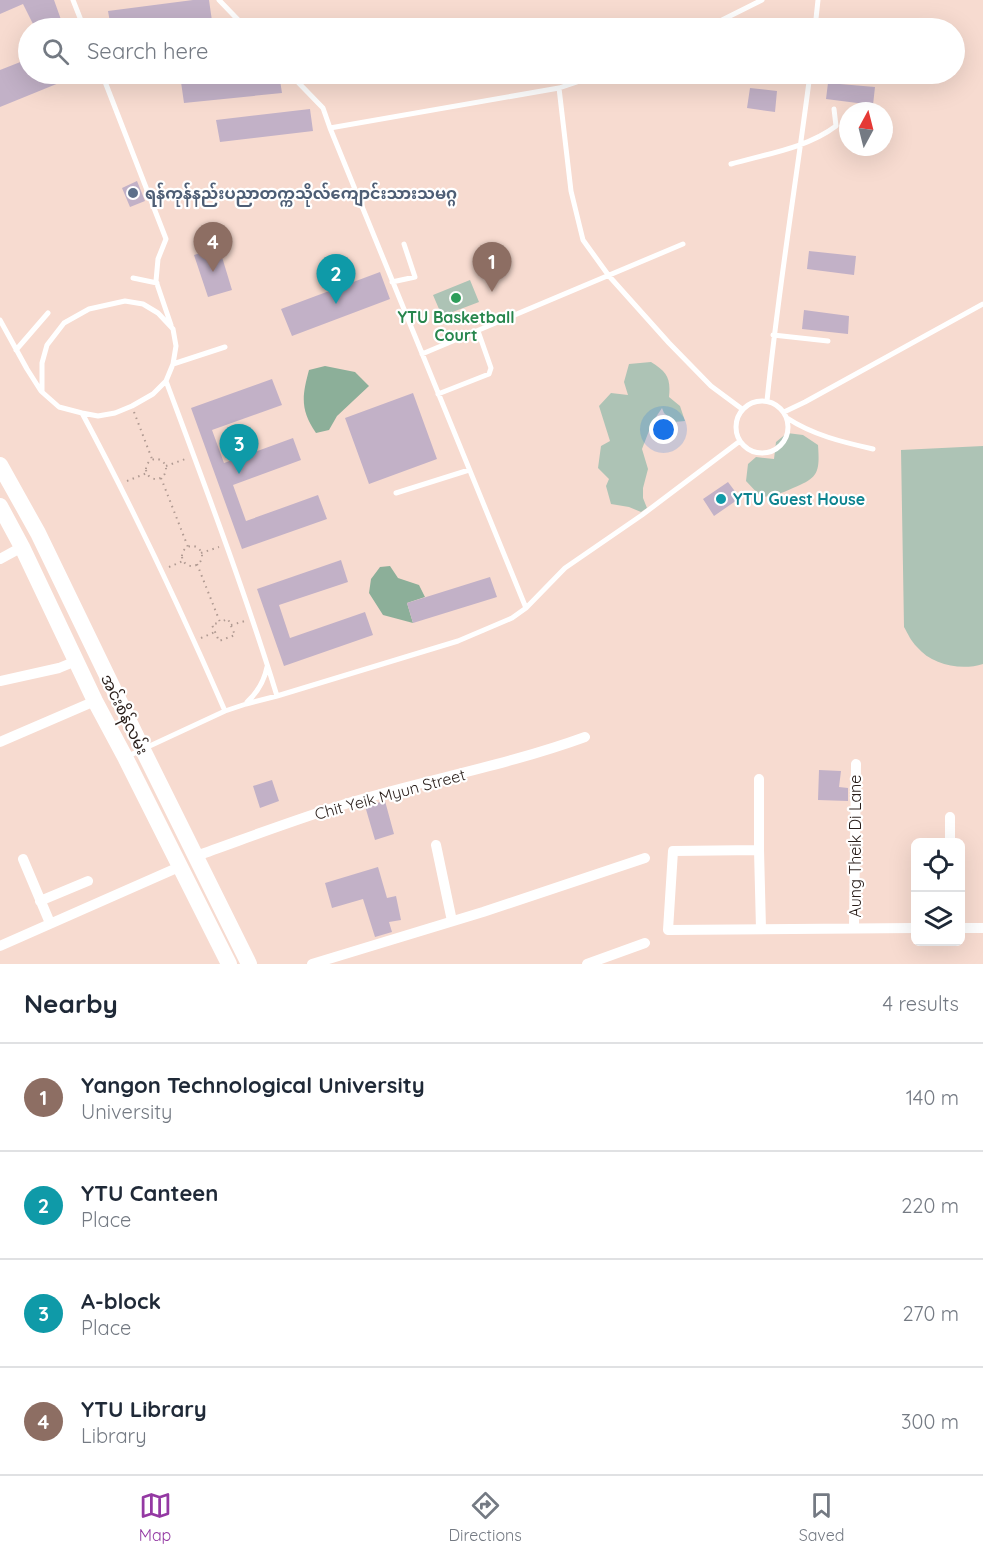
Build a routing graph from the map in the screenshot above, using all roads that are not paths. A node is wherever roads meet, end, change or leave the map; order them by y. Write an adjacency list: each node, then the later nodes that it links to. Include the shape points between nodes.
1 (73, 0): 5 (lane)
2 (219, 0): 6 (lane)
3 (762, 0): 7 (lane)
4 (819, 0): 8 (lane)
5 (80, 18)
6 (236, 18)
7 (726, 18)
8 (816, 18)
9 (106, 84): 23 (lane, via 166,239 158,259)
10 (300, 84): 15 (lane, via 323,108)
11 (571, 84): 13 (lane)
12 (809, 84): 16 (lane)
13 (559, 88): 15 (lane); 20 (lane, via 571,191 583,240)
14 (834, 109): 16 (lane, via 836,126)
15 (330, 128): 22 (lane)
16 (801, 144): 17 (lane); 29 (lane)
17 (731, 165)
18 (404, 244): 22 (lane, via 415,277)
19 (683, 244): 20 (lane)
20 (609, 276): 28 (lane); 39 (lane, via 711,386)
21 (134, 278): 23 (lane)
22 (392, 282): 33 (lane)
23 (157, 283): 27 (lane)
24 (983, 304): 41 (lane)
25 (48, 314): 32 (lane)
26 (0, 320): 32 (lane)
27 (173, 329): 34 (lane); 36 (lane, via 143,304 125,301 89,309 64,323 47,345 42,363)
28 (478, 331): 33 (lane); 37 (lane, via 491,368 489,374)
29 (773, 334): 30 (lane); 38 (lane)
30 (828, 341)
31 (225, 347): 34 (lane)
32 (16, 350): 36 (lane)
33 (422, 354): 37 (lane)
34 (173, 364): 35 (lane)
35 (166, 381): 40 (lane, via 153,393 115,413); 52 (lane)
36 (42, 392): 40 (lane, via 58,406)
37 (438, 394): 45 (lane)
38 (767, 401): 39 (lane, via 754,402); 41 (lane)
39 (742, 409): 42 (lane, via 736,422)
40 (82, 413): 57 (lane, via 120,484)
41 (785, 415): 42 (lane, via 785,438 770,451 750,450); 43 (lane, via 800,427 833,440)
42 (740, 441): 50 (lane, via 565,568)
43 (873, 449)
44 (0, 465): 60 (main road, အင်းစိန်လမ်း, via 38,533)
45 (469, 470): 46 (lane); 50 (lane)
46 (396, 493)
47 (0, 506): 48 (main road, အင်းစိန်လမ်း)
48 (22, 547): 49 (street); 51 (main road, အင်းစိန်လမ်း)
49 (0, 559)
50 (526, 608): 54 (lane, via 458,641)
51 (76, 661): 53 (street); 55 (main road, အင်းစိန်လမ်း)
52 (267, 664): 54 (lane); 56 (lane, via 265,678)
53 (0, 681)
54 (277, 696): 56 (lane)
55 (94, 701): 59 (street); 61 (main road, အင်းစိန်လမ်း)
56 (246, 704): 57 (lane)
57 (225, 711): 60 (lane)
58 (585, 737): 68 (street, Chit Yeik Myun Street, via 353,802)
59 (0, 742)
60 (142, 748): 61 (lane); 68 (main road, အင်းစိန်လမ်း)
61 (125, 757): 71 (main road, အင်းစိန်လမ်း)
62 (856, 764): 76 (street, Aung Theik Di Lane)
63 (759, 779): 67 (street)
64 (950, 817): 65 (street)
65 (950, 838)
66 (436, 845): 74 (street)
67 (759, 849): 80 (street); 80 (street, via 673,852 668,930)
68 (196, 856): 84 (main road, အင်းစိန်လမ်း)
69 (645, 858): 74 (street)
70 (23, 859): 73 (street)
71 (179, 867): 75 (street); 83 (main road, အင်းစိန်လမ်း)
72 (88, 881): 73 (street)
73 (40, 901): 75 (street)
74 (452, 921): 85 (street)
75 (50, 923): 82 (street)
76 (854, 928): 77 (street); 80 (street)
77 (911, 928)
78 (965, 928): 79 (street)
79 (983, 928)
80 (761, 929)
81 (645, 943): 86 (street)
82 (0, 946)
83 (229, 964)
84 (249, 964)
85 (312, 964)
86 (587, 964)

